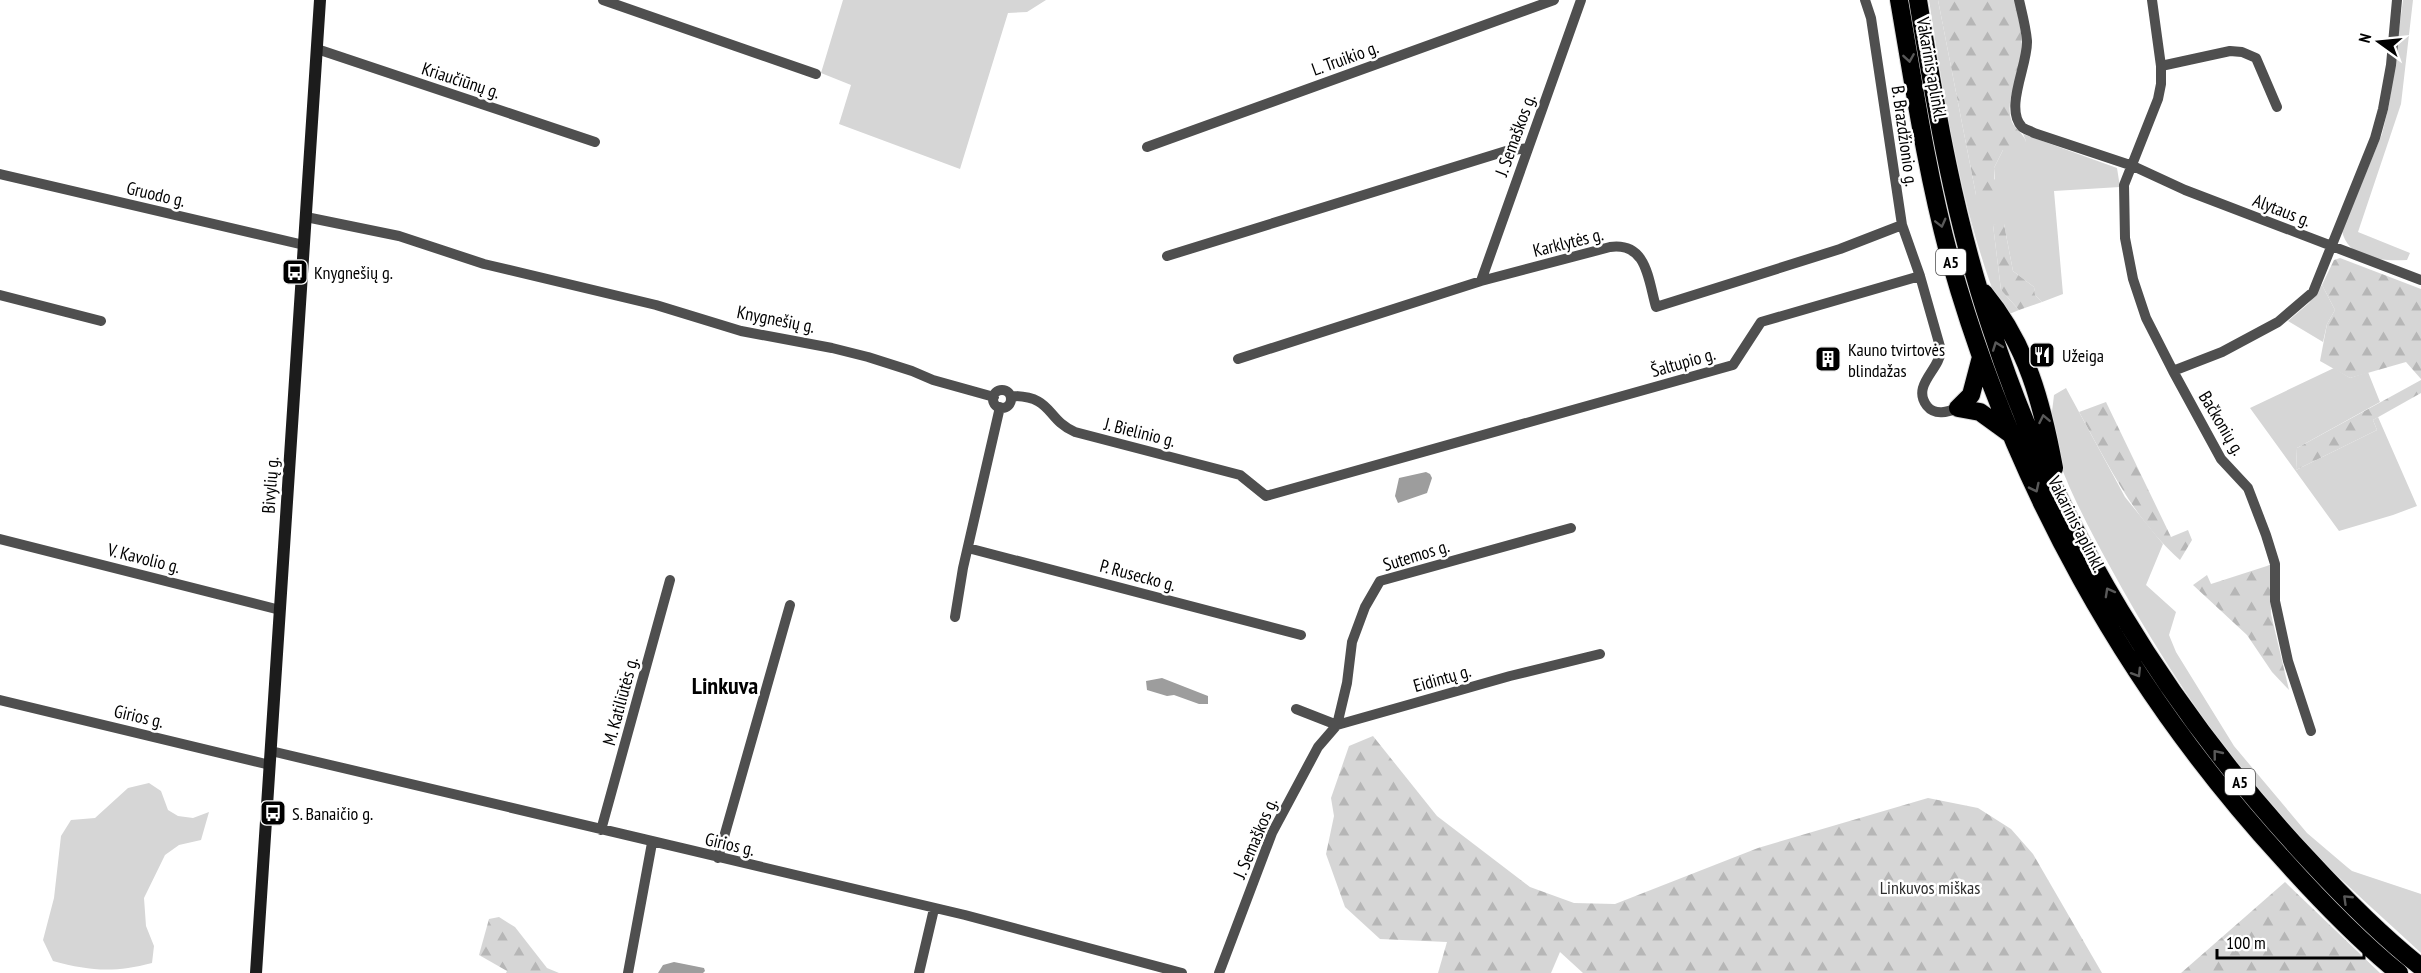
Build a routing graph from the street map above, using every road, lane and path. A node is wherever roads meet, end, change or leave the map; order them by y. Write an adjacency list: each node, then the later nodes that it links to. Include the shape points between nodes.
1 (320, 0): 11 (street, Bivylių g.)
2 (603, 0): 13 (street)
3 (1554, 0): 16 (street, L. Truikio g.)
4 (1581, 0): 17 (street, J. Semaškos g.)
5 (1865, 0): 21 (street, B. Brazdžionio g.)
6 (1899, 0): 30 (highway, Vakarinis aplinkl. / A5, one-way to 30, via 1938,211)
7 (1918, 0): 58 (highway, Vakarinis aplinkl. / A5, one-way to 7, via 2332,884 2267,815 2210,745 2115,602 2059,497 2041,404 2012,331 1977,284 1947,165)
8 (2019, 0): 18 (street, Alytaus g., via 2027,41 2014,111 2022,126)
9 (2152, 0): 12 (street, Bačkonių g.)
10 (2397, 0): 23 (street, via 2383,109)
11 (317, 49): 15 (street, Kriaučiūnų g.); 20 (street, Bivylių g.)
12 (2161, 66): 14 (street, via 2230,51 2242,52 2256,58); 18 (street, Bačkonių g., via 2158,99)
13 (816, 74)
14 (2277, 107)
15 (595, 142)
16 (1147, 147)
17 (1528, 148): 24 (street, via 1506,151); 27 (street, J. Semaškos g.)
18 (2133, 166): 23 (street, Alytaus g.); 32 (street, Bačkonių g., via 2124,185 2125,238 2133,279 2146,318)
19 (0, 174): 22 (street, Gruodo g.)
20 (306, 217): 22 (street, Bivylių g.); 34 (street, Knygnešių g., via 399,236 484,264 656,305 741,331 868,357)
21 (1902, 225): 25 (street, B. Brazdžionio g.); 27 (street, Karklytės g., via 1840,249 1656,307 1643,262 1623,246)
22 (304, 245): 44 (street, Bivylių g.)
23 (2332, 247): 26 (street, Alytaus g.); 32 (street, via 2313,292 2296,309 2222,352)
24 (1167, 256)
25 (1920, 276): 36 (street, via 1941,350 1941,359 1923,385 1925,403 1939,412); 38 (street, Šaltupio g., via 1761,322 1733,365)
26 (2421, 280)
27 (1481, 281): 31 (street, Karklytės g.)
28 (0, 295): 29 (street)
29 (100, 321)
30 (1981, 357): 36 (highway, via 1971,394); 37 (highway, Vakarinis aplinkl. / A5)
31 (1238, 359)
32 (2173, 371): 51 (street, Bačkonių g., via 2222,459 2248,488 2275,564 2275,601)
33 (1011, 396): 34 (street, Knygnešių g., via 1004,390); 35 (street, via 1010,403); 38 (street, J. Bielinio g., via 1041,401 1065,428 1075,432 1240,475)
34 (994, 397): 35 (street)
35 (1000, 407): 41 (street)
36 (1958, 408): 37 (highway, via 1980,412)
37 (2011, 434): 64 (highway, Vakarinis aplinkl. / A5, one-way to 64, via 2100,613 2193,754 2318,897)
38 (1266, 496)
39 (1570, 528): 50 (street, Sutemos g., via 1380,581 1352,642)
40 (0, 539): 44 (street, V. Kavolio g.)
41 (968, 548): 45 (street); 46 (street, P. Rusecko g.)
42 (670, 580): 54 (street, M. Katiliūtės g.)
43 (790, 605): 56 (street)
44 (280, 610): 52 (street, Bivylių g.)
45 (955, 617)
46 (1300, 635)
47 (1600, 654): 50 (street, Eidintų g.)
48 (0, 700): 53 (street, Girios g.)
49 (1296, 709): 50 (street)
50 (1337, 725): 63 (street, J. Semaškos g., via 1318,747 1272,833)
51 (2311, 731)
52 (271, 751): 53 (street, Bivylių g.); 54 (street, Girios g.)
53 (270, 765): 59 (street, Bivylių g.)
54 (601, 830): 55 (street, Girios g.)
55 (652, 843): 56 (street, Girios g.); 60 (street)
56 (718, 858): 57 (street, Girios g.)
57 (934, 909): 61 (street); 62 (street, Girios g.)
58 (2421, 967)
59 (256, 973)
60 (628, 973)
61 (919, 973)
62 (1182, 973)
63 (1219, 973)
64 (2399, 973)

